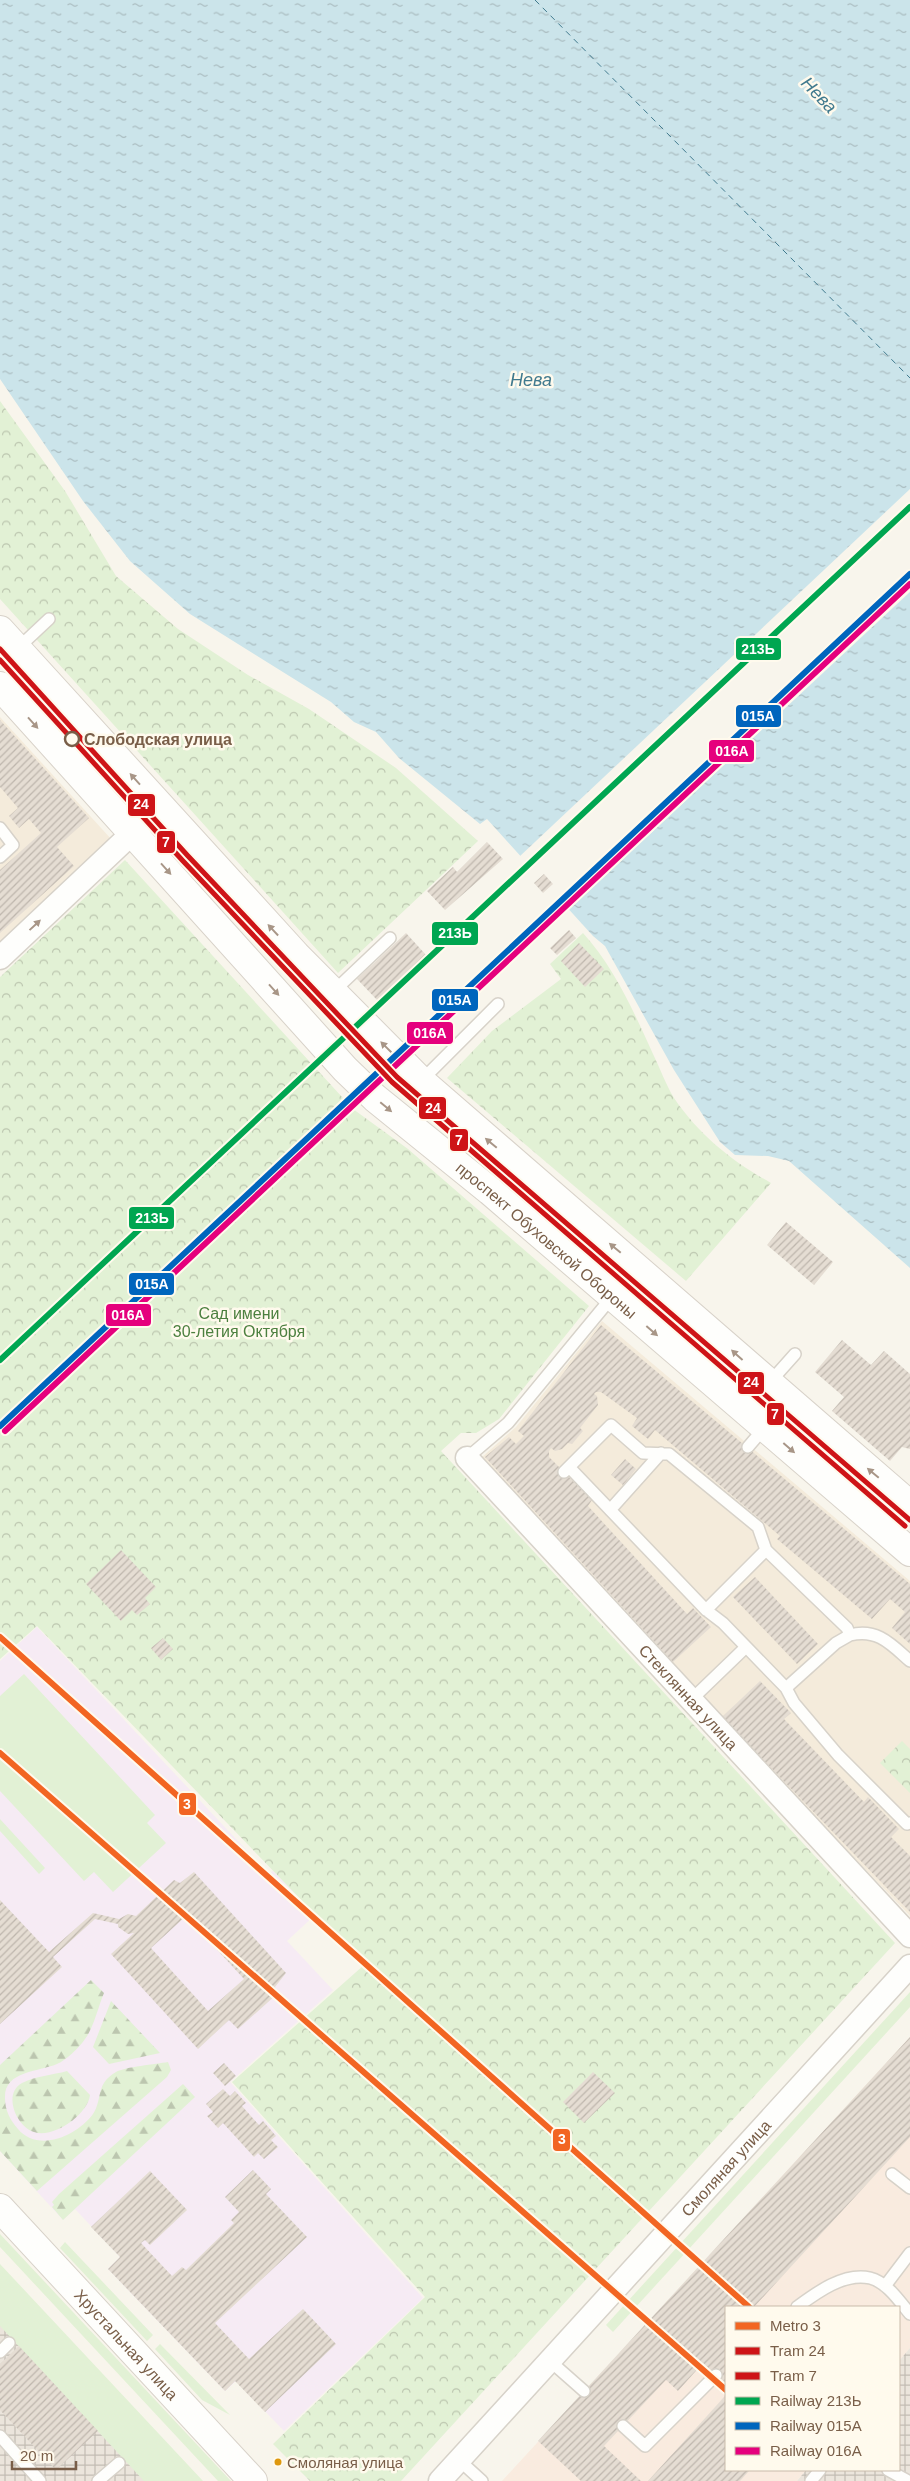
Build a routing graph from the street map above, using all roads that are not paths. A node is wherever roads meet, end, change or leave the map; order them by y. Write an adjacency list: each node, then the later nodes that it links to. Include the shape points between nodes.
1 (49, 619): 2 (lane)
2 (9, 640): 4 (main road, one-way to 2)
3 (0, 686): 6 (main road, проспект Обуховской Обороны, one-way to 6)
4 (160, 807): 6 (street); 10 (main road, one-way to 4)
5 (0, 828): 7 (lane, via 13,845)
6 (133, 833): 9 (street, one-way to 6); 13 (main road, проспект Обуховской Обороны, one-way to 13, via 345,1069 375,1098)
7 (0, 857)
8 (390, 938): 10 (lane)
9 (2, 952)
10 (332, 993): 12 (main road, one-way to 10)
11 (498, 1004): 12 (lane)
12 (421, 1081): 15 (main road, one-way to 12)
13 (612, 1296): 16 (main road, проспект Обуховской Обороны, one-way to 16); 18 (lane, via 508,1423)
14 (795, 1354): 15 (lane)
15 (769, 1384): 16 (lane); 19 (main road, one-way to 15)
16 (753, 1428): 22 (main road, проспект Обуховской Обороны, one-way to 22)
17 (661, 1453): 20 (lane); 20 (lane, via 643,1453 611,1425 566,1469); 21 (lane, via 669,1454 714,1485 758,1527)
18 (467, 1458): 28 (street, Стеклянная улица, via 524,1511)
19 (910, 1505)
20 (610, 1510): 23 (lane)
21 (766, 1550): 23 (lane); 24 (lane)
22 (910, 1552)
23 (706, 1610): 25 (lane)
24 (850, 1635): 26 (lane, via 863,1631 876,1634); 27 (lane, via 836,1643)
25 (746, 1647): 27 (lane); 28 (lane)
26 (910, 1661)
27 (786, 1688): 29 (lane, via 794,1703 838,1754 907,1824)
28 (691, 1700): 30 (street, Стеклянная улица)
29 (910, 1823)
30 (910, 1936)
31 (910, 1966): 41 (street, Смоляная улица)
32 (892, 2174): 33 (lane)
33 (910, 2188)
34 (0, 2208): 52 (main road, Хрустальная улица)
35 (910, 2254): 36 (lane)
36 (885, 2286): 37 (lane, via 870,2278 852,2279 819,2290); 38 (lane)
37 (798, 2306)
38 (910, 2314)
39 (9, 2343): 40 (lane)
40 (0, 2352)
41 (550, 2360): 43 (lane); 46 (street, Смоляная улица)
42 (716, 2375): 44 (lane, via 645,2446)
43 (584, 2391)
44 (622, 2426)
45 (0, 2436): 50 (lane)
46 (459, 2460): 53 (street, Смоляная улица); 54 (lane)
47 (119, 2463): 51 (lane)
48 (819, 2471): 55 (lane)
49 (890, 2471): 56 (lane)
50 (40, 2481)
51 (98, 2481)
52 (253, 2481)
53 (440, 2481)
54 (482, 2481)
55 (811, 2481)
56 (908, 2481)

